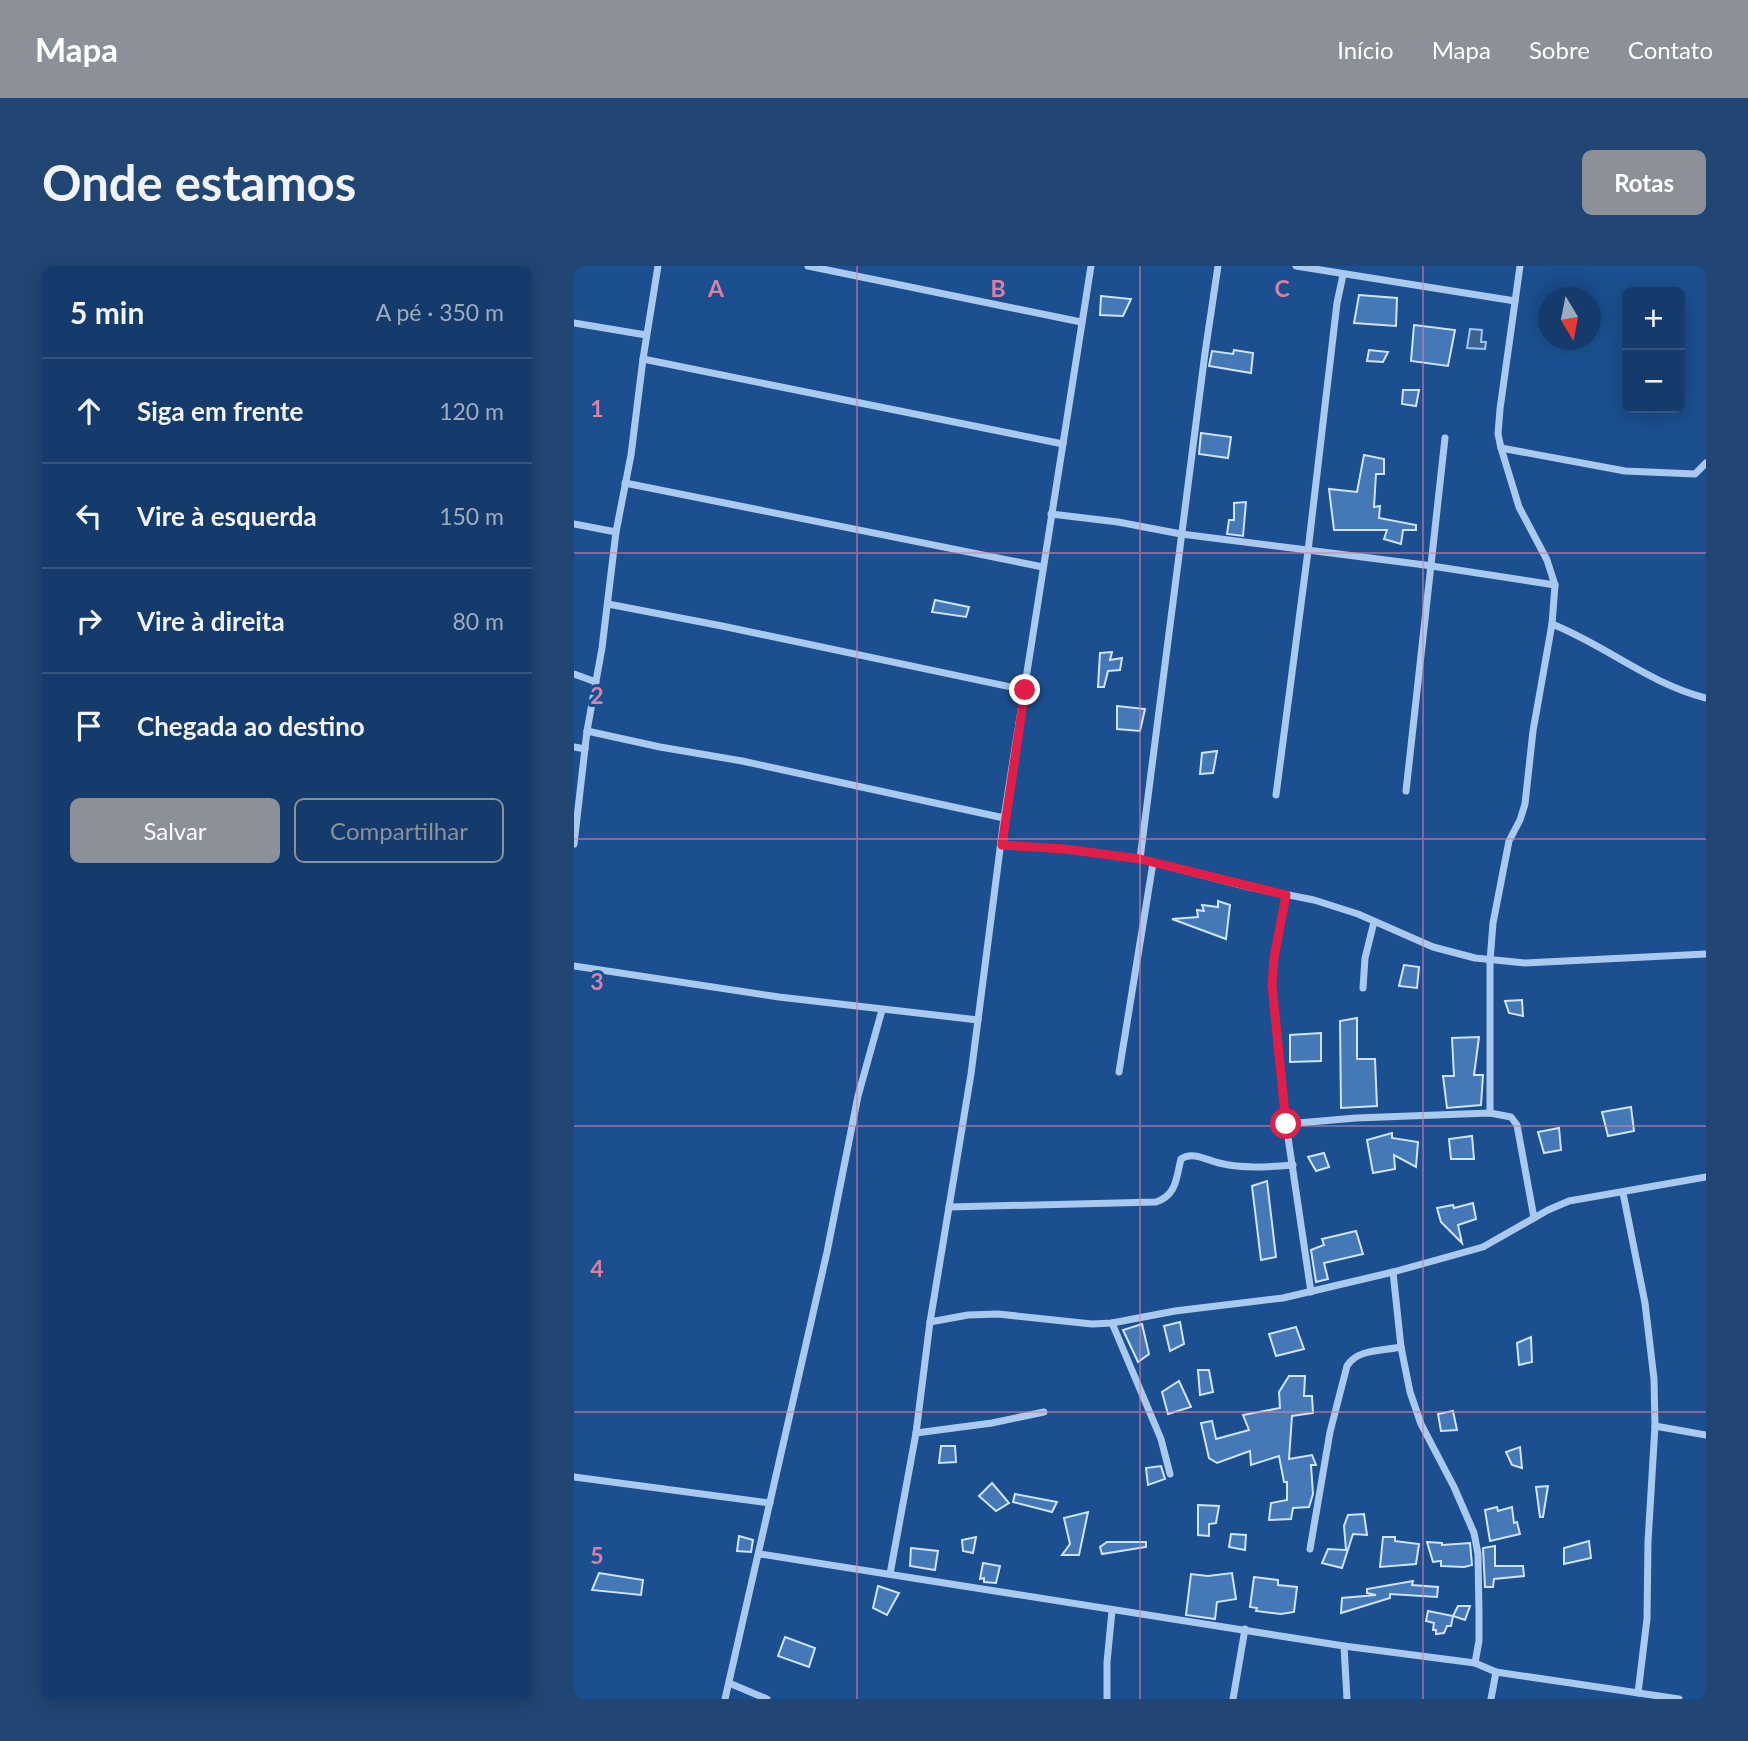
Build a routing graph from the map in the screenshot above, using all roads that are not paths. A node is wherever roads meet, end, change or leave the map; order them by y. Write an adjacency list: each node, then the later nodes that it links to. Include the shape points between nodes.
1 (658, 266): 11 (street)
2 (808, 266): 9 (street)
3 (1091, 266): 9 (street)
4 (1219, 266): 21 (street)
5 (1296, 266): 7 (street)
6 (1520, 266): 8 (street)
7 (1343, 275): 8 (street); 22 (street)
8 (1515, 301): 15 (street, via 1500,409)
9 (1082, 322): 14 (street)
10 (574, 323): 11 (street)
11 (646, 335): 12 (street)
12 (643, 359): 14 (street); 17 (street)
13 (1446, 438): 23 (street)
14 (1063, 444): 18 (street)
15 (1501, 448): 16 (street, via 1625,471 1695,474); 25 (street, via 1519,507 1547,559)
16 (1706, 463)
17 (625, 483): 20 (street); 24 (street)
18 (1051, 514): 21 (street); 24 (street)
19 (574, 524): 20 (street)
20 (616, 532): 26 (street)
21 (1181, 534): 22 (street); 40 (street)
22 (1308, 551): 23 (street); 36 (street)
23 (1432, 566): 25 (street); 35 (street)
24 (1043, 567): 30 (street)
25 (1555, 585): 27 (street)
26 (608, 604): 29 (street); 30 (street)
27 (1552, 624): 31 (street, via 1651,677); 45 (street, via 1525,804 1509,841)
28 (574, 674): 29 (street)
29 (596, 682): 32 (street)
30 (1025, 690): 37 (street)
31 (1706, 698)
32 (587, 731): 34 (street); 37 (street)
33 (574, 747): 34 (street)
34 (585, 748): 38 (street)
35 (1406, 792)
36 (1276, 795)
37 (1004, 818): 39 (street)
38 (574, 844)
39 (1002, 845): 40 (street); 49 (street)
40 (1140, 859): 41 (street)
41 (1153, 863): 42 (street); 50 (street)
42 (1286, 895): 43 (street, via 1336,906); 52 (street, via 1272,985)
43 (1374, 922): 45 (street, via 1433,947); 47 (street)
44 (1706, 954): 45 (street)
45 (1490, 961): 51 (street)
46 (574, 966): 48 (street)
47 (1363, 988)
48 (882, 1010): 49 (street); 69 (street, via 858,1096)
49 (978, 1020): 56 (street)
50 (1119, 1072)
51 (1490, 1113): 52 (street); 57 (street, via 1511,1117 1517,1125)
52 (1286, 1124): 53 (street)
53 (1293, 1165): 56 (street, via 1234,1167 1191,1155 1181,1159 1173,1190 1156,1202); 59 (street)
54 (1706, 1177): 55 (street)
55 (1623, 1193): 57 (street, via 1570,1201); 64 (street, via 1651,1343)
56 (949, 1207): 60 (street)
57 (1534, 1218): 58 (street, via 1483,1247)
58 (1393, 1272): 59 (street); 62 (street)
59 (1311, 1292): 61 (street)
60 (930, 1322): 61 (street, via 998,1314); 65 (street)
61 (1112, 1323): 67 (street, via 1161,1439)
62 (1401, 1348): 70 (street, via 1363,1353 1347,1366 1330,1432); 76 (street, via 1421,1424 1474,1533 1479,1614)
63 (1044, 1412): 65 (street)
64 (1655, 1426): 66 (street); 79 (street, via 1647,1619)
65 (916, 1433): 72 (street)
66 (1706, 1435)
67 (1170, 1474)
68 (574, 1478): 69 (street)
69 (770, 1503): 71 (street)
70 (1310, 1549)
71 (760, 1554): 72 (street); 78 (street)
72 (890, 1574): 73 (street)
73 (1112, 1611): 74 (street); 82 (street)
74 (1245, 1629): 75 (street); 83 (street)
75 (1344, 1646): 76 (street); 84 (street)
76 (1475, 1663): 77 (street)
77 (1496, 1672): 79 (street); 85 (street)
78 (729, 1683): 80 (street); 81 (street)
79 (1638, 1693): 86 (street)
80 (725, 1699)
81 (766, 1699)
82 (1107, 1699)
83 (1233, 1699)
84 (1347, 1699)
85 (1491, 1699)
86 (1679, 1699)

